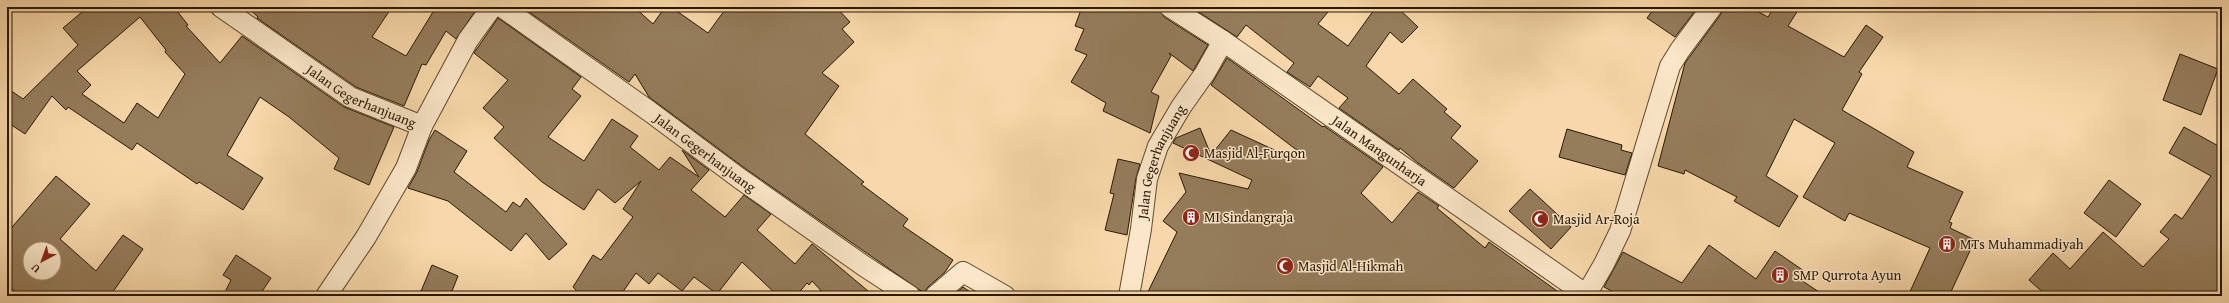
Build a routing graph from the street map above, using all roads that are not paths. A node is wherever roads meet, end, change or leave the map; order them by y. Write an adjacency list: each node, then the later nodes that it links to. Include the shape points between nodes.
1 (221, 7): 7 (street, Jalan Gegerhanjuang, via 350,97)
2 (492, 7): 7 (street, via 468,40)
3 (502, 7): 10 (street, Jalan Gegerhanjuang, via 745,183)
4 (1170, 7): 6 (street, Jalan Mangunharja)
5 (1712, 7): 8 (street, via 1670,66 1620,231)
6 (1223, 41): 8 (street, Jalan Mangunharja); 13 (street, Jalan Gegerhanjuang, via 1158,146 1147,179)
7 (422, 126): 9 (street, Jalan Gegerhanjuang, via 406,168 366,237)
8 (1587, 295)
9 (326, 296)
10 (910, 296)
11 (935, 296): 12 (street, via 963,272)
12 (1005, 296)
13 (1129, 296)

